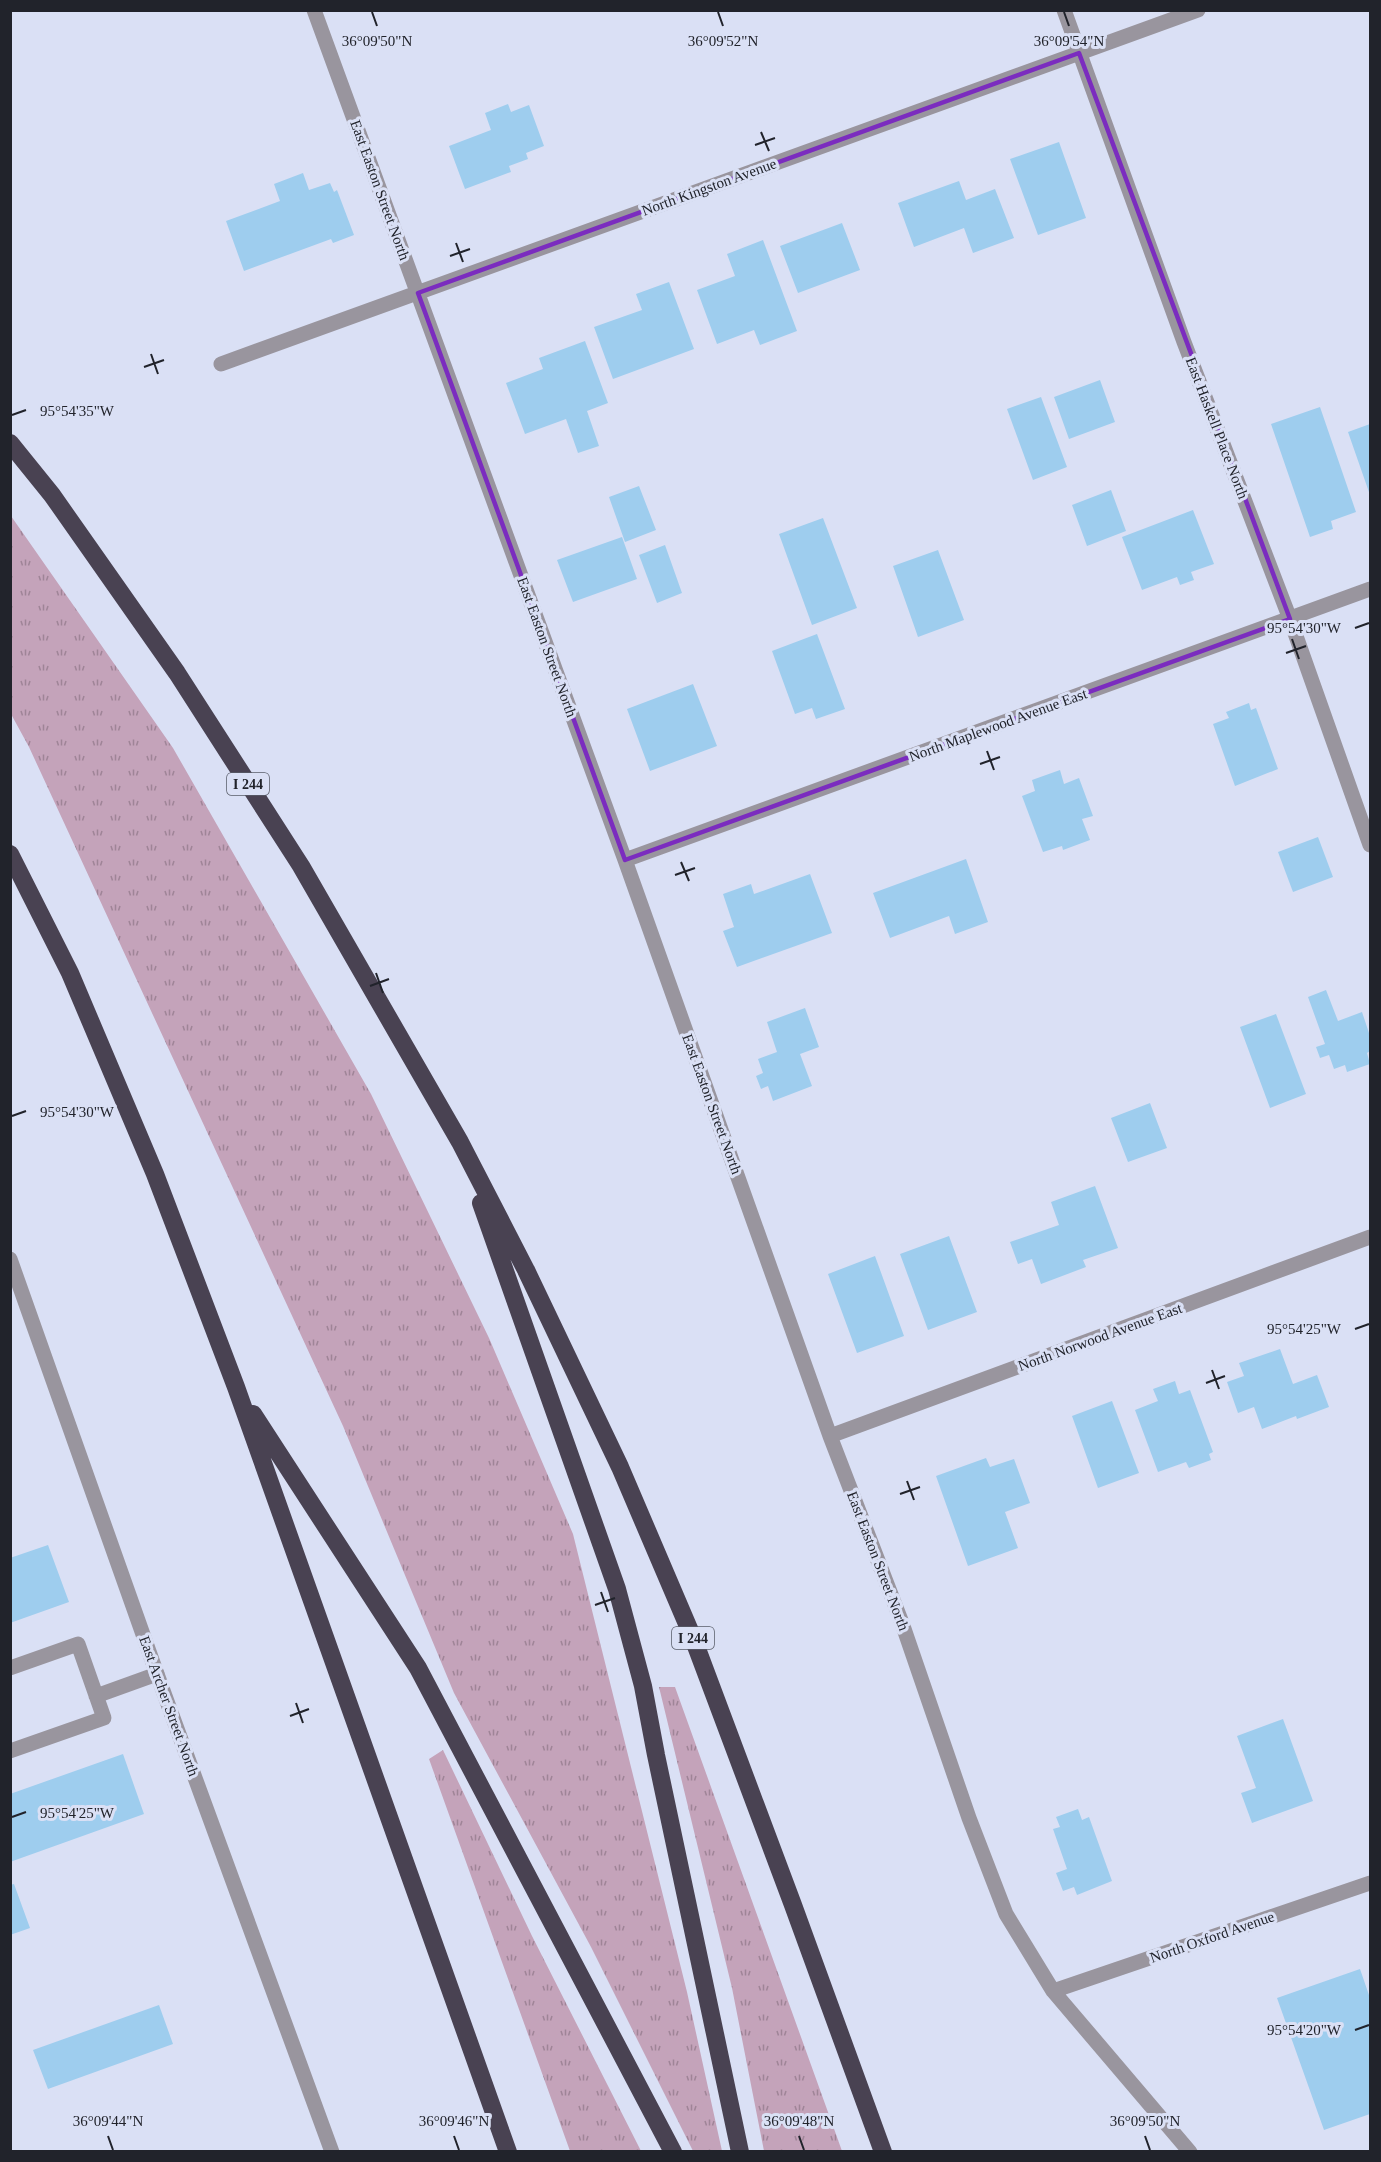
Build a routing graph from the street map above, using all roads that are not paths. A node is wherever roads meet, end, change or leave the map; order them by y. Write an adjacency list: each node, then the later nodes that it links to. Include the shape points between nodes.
1 (314, 10): 5 (street, East Easton Street North)
2 (1064, 10): 4 (street, East Haskell Place North)
3 (1198, 10): 4 (street, North Kingston Avenue)
4 (1079, 53): 5 (street, North Kingston Avenue); 9 (street, East Haskell Place North)
5 (418, 293): 6 (street, North Kingston Avenue); 12 (street, East Easton Street North)
6 (221, 364)
7 (10, 443): 13 (highway, I 244, via 52,495 177,674 302,866)
8 (1371, 589): 9 (street, North Maplewood Avenue East)
9 (1290, 619): 10 (street, East Haskell Place North); 12 (street, North Maplewood Avenue East)
10 (1371, 845)
11 (10, 854): 16 (highway, via 75,983)
12 (625, 860): 17 (street, East Easton Street North)
13 (460, 1142): 27 (highway, via 617,1588 643,1686); 28 (highway, I 244, via 620,1467 693,1638)
14 (1371, 1237): 17 (street, North Norwood Avenue East)
15 (10, 1259): 19 (street, East Archer Street North)
16 (236, 1387): 25 (highway); 26 (highway, via 418,1668)
17 (830, 1436): 23 (street, East Easton Street North, via 1006,1914)
18 (10, 1668): 20 (street, via 78,1644)
19 (157, 1674): 20 (street); 24 (street, East Archer Street North)
20 (96, 1696): 21 (street, via 104,1718)
21 (10, 1751)
22 (1371, 1883): 23 (street, North Oxford Avenue)
23 (1053, 1991): 29 (street, East Easton Street North)
24 (332, 2151)
25 (508, 2151)
26 (673, 2151)
27 (740, 2151)
28 (883, 2151)
29 (1190, 2151)

